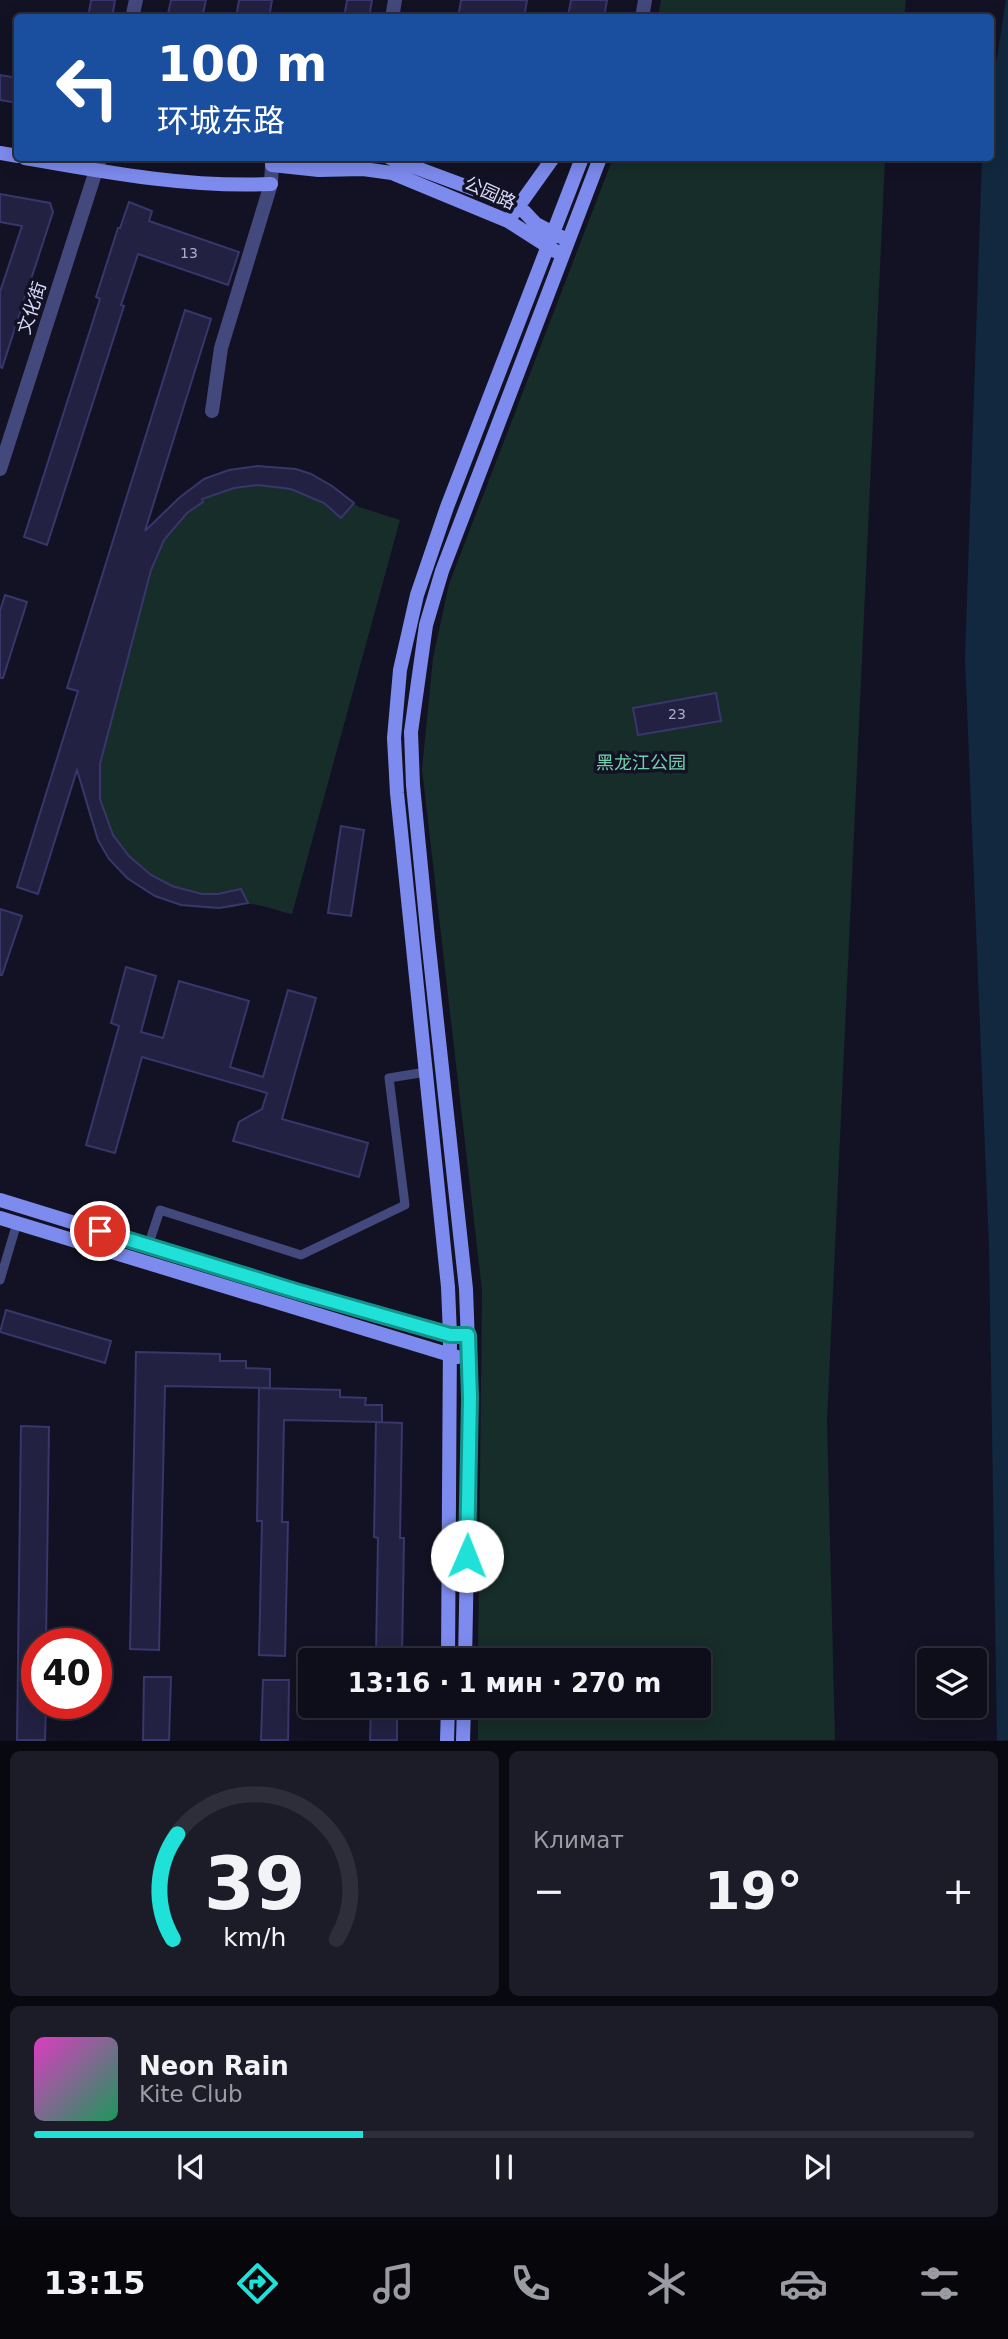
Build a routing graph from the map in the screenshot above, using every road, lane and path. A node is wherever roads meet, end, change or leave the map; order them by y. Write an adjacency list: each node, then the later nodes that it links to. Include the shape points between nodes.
1 (61, 161): 8 (street)
2 (293, 161): 9 (street)
3 (398, 161): 11 (street, 公园路)
4 (551, 161): 11 (street)
5 (581, 161): 13 (street)
6 (599, 161): 14 (street)
7 (364, 163): 9 (street, 公园路, via 318,170); 12 (street, 公园路)
8 (98, 164): 10 (street, via 235,186); 18 (street, 文化街)
9 (272, 165): 10 (street)
10 (271, 184): 17 (street, via 222,348)
11 (519, 206): 12 (street); 13 (street, 公园路)
12 (508, 221): 15 (street, 公园路)
13 (552, 233): 14 (street, 公园路); 15 (street)
14 (568, 240): 16 (street)
15 (547, 248): 16 (street, 公园路); 19 (street, via 428,561 400,670 394,738 397,793)
16 (563, 255): 26 (street, via 442,571 426,625 411,732)
17 (212, 411)
18 (0, 469)
19 (426, 1072): 23 (lane, via 388,1078 405,1205 301,1255 160,1210); 25 (street)
20 (0, 1200): 23 (street)
21 (0, 1218): 22 (street)
22 (17, 1223): 24 (lane); 27 (street)
23 (148, 1246): 25 (street)
24 (0, 1277)
25 (450, 1335): 26 (street); 27 (street)
26 (468, 1335): 28 (street)
27 (451, 1356): 28 (street); 29 (street)
28 (468, 1358): 30 (street)
29 (448, 1648)
30 (465, 1648)
31 (448, 1718): 33 (street)
32 (464, 1718): 34 (street)
33 (447, 1741)
34 (463, 1741)

